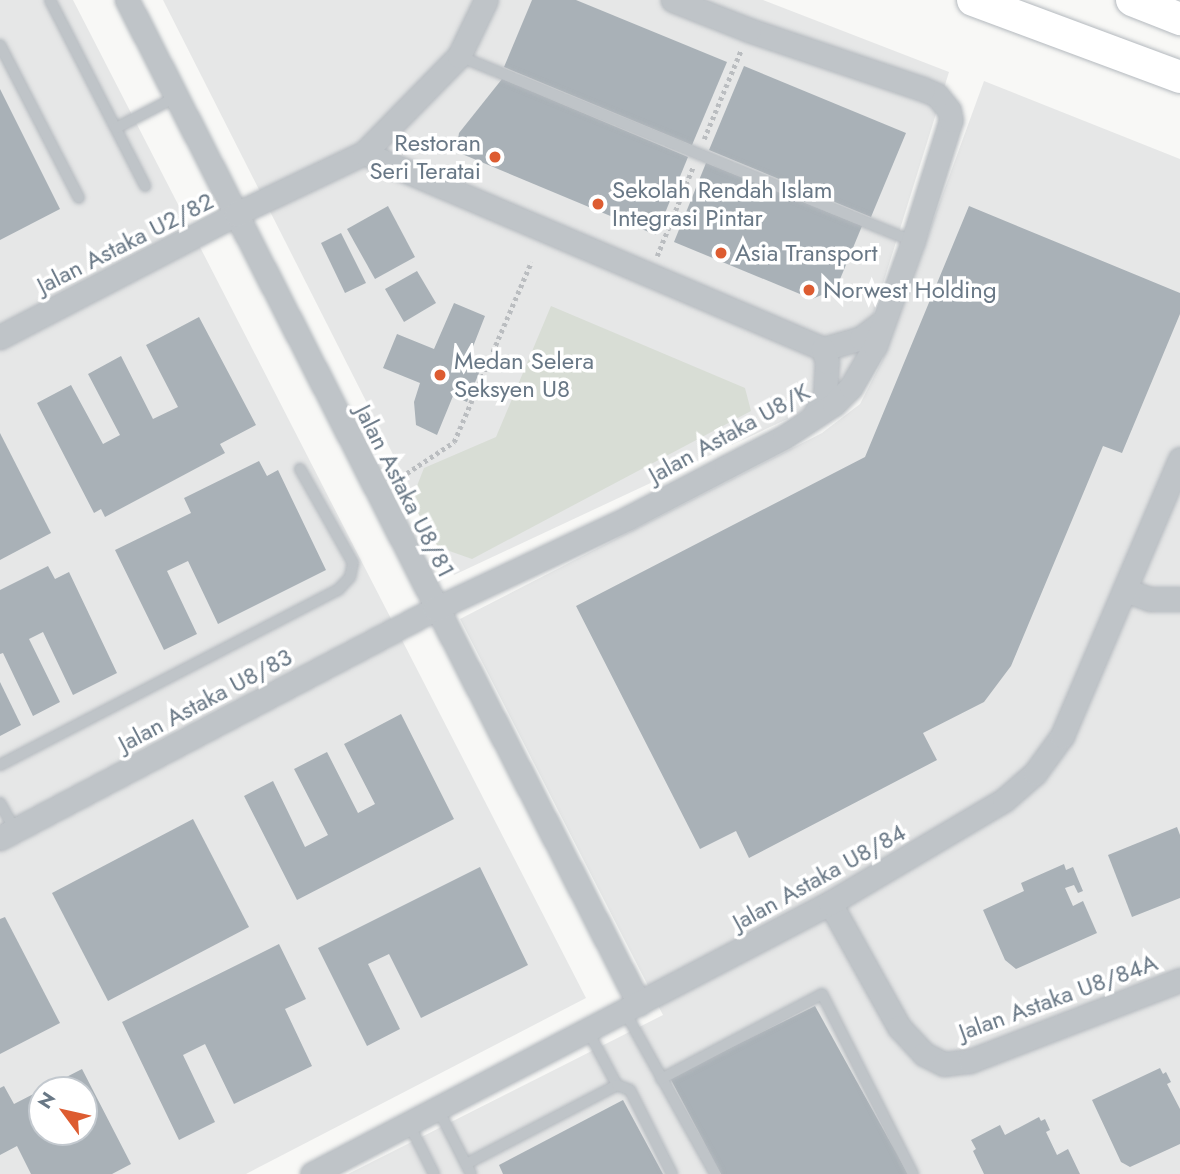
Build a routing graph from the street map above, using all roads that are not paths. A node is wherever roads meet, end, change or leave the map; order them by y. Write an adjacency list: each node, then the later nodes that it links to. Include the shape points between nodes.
1 (50, 0): 12 (lane)
2 (127, 0): 11 (street, Jalan Astaka U8/81)
3 (486, 0): 9 (street)
4 (673, 0): 17 (street, Jalan Astaka U8/K, via 937,95 949,110 948,131)
5 (972, 0): 10 (main road)
6 (1132, 0): 7 (main road)
7 (1180, 19)
8 (0, 45): 15 (lane)
9 (459, 55): 13 (street); 17 (lane)
10 (1180, 77)
11 (176, 97): 12 (lane); 16 (street, Jalan Astaka U8/81)
12 (116, 128): 14 (lane)
13 (364, 153): 16 (street, Jalan Astaka U2/82); 20 (street)
14 (145, 186)
15 (79, 198)
16 (236, 214): 19 (street, Jalan Astaka U2/82); 26 (street, Jalan Astaka U8/81)
17 (913, 241): 18 (street, Jalan Astaka U8/K)
18 (881, 323): 20 (street, via 861,338); 21 (street, Jalan Astaka U8/K, via 865,368 843,396)
19 (0, 337)
20 (823, 349): 21 (street, via 825,395)
21 (814, 417): 26 (street, Jalan Astaka U8/K, via 628,518)
22 (1180, 458): 24 (street, Jalan Astaka U8/84)
23 (300, 468): 27 (lane, via 353,563 350,578 338,590)
24 (1125, 590): 25 (street, via 1150,599); 30 (street, Jalan Astaka U8/84, via 1062,736 1035,773 1004,800)
25 (1180, 599)
26 (435, 609): 29 (street, Jalan Astaka U8/83); 32 (street, Jalan Astaka U8/81)
27 (0, 765)
28 (0, 803): 29 (lane)
29 (7, 834)
30 (831, 903): 31 (street, Jalan Astaka U8/84A, via 899,1027 924,1054 944,1064 970,1060); 32 (street, Jalan Astaka U8/84)
31 (1180, 980)
32 (632, 1008): 33 (street, Jalan Astaka U8/84); 34 (lane)
33 (588, 1031): 35 (lane); 36 (street, Jalan Astaka U8/84)
34 (661, 1079): 42 (lane); 43 (lane, via 821,994)
35 (617, 1085): 38 (lane); 41 (lane, via 630,1090)
36 (438, 1109): 37 (street, Jalan Astaka U8/84); 38 (lane)
37 (409, 1124): 39 (street, Jalan Astaka U8/84); 40 (lane)
38 (468, 1169)
39 (312, 1174)
40 (434, 1174)
41 (672, 1174)
42 (715, 1174)
43 (913, 1174)

